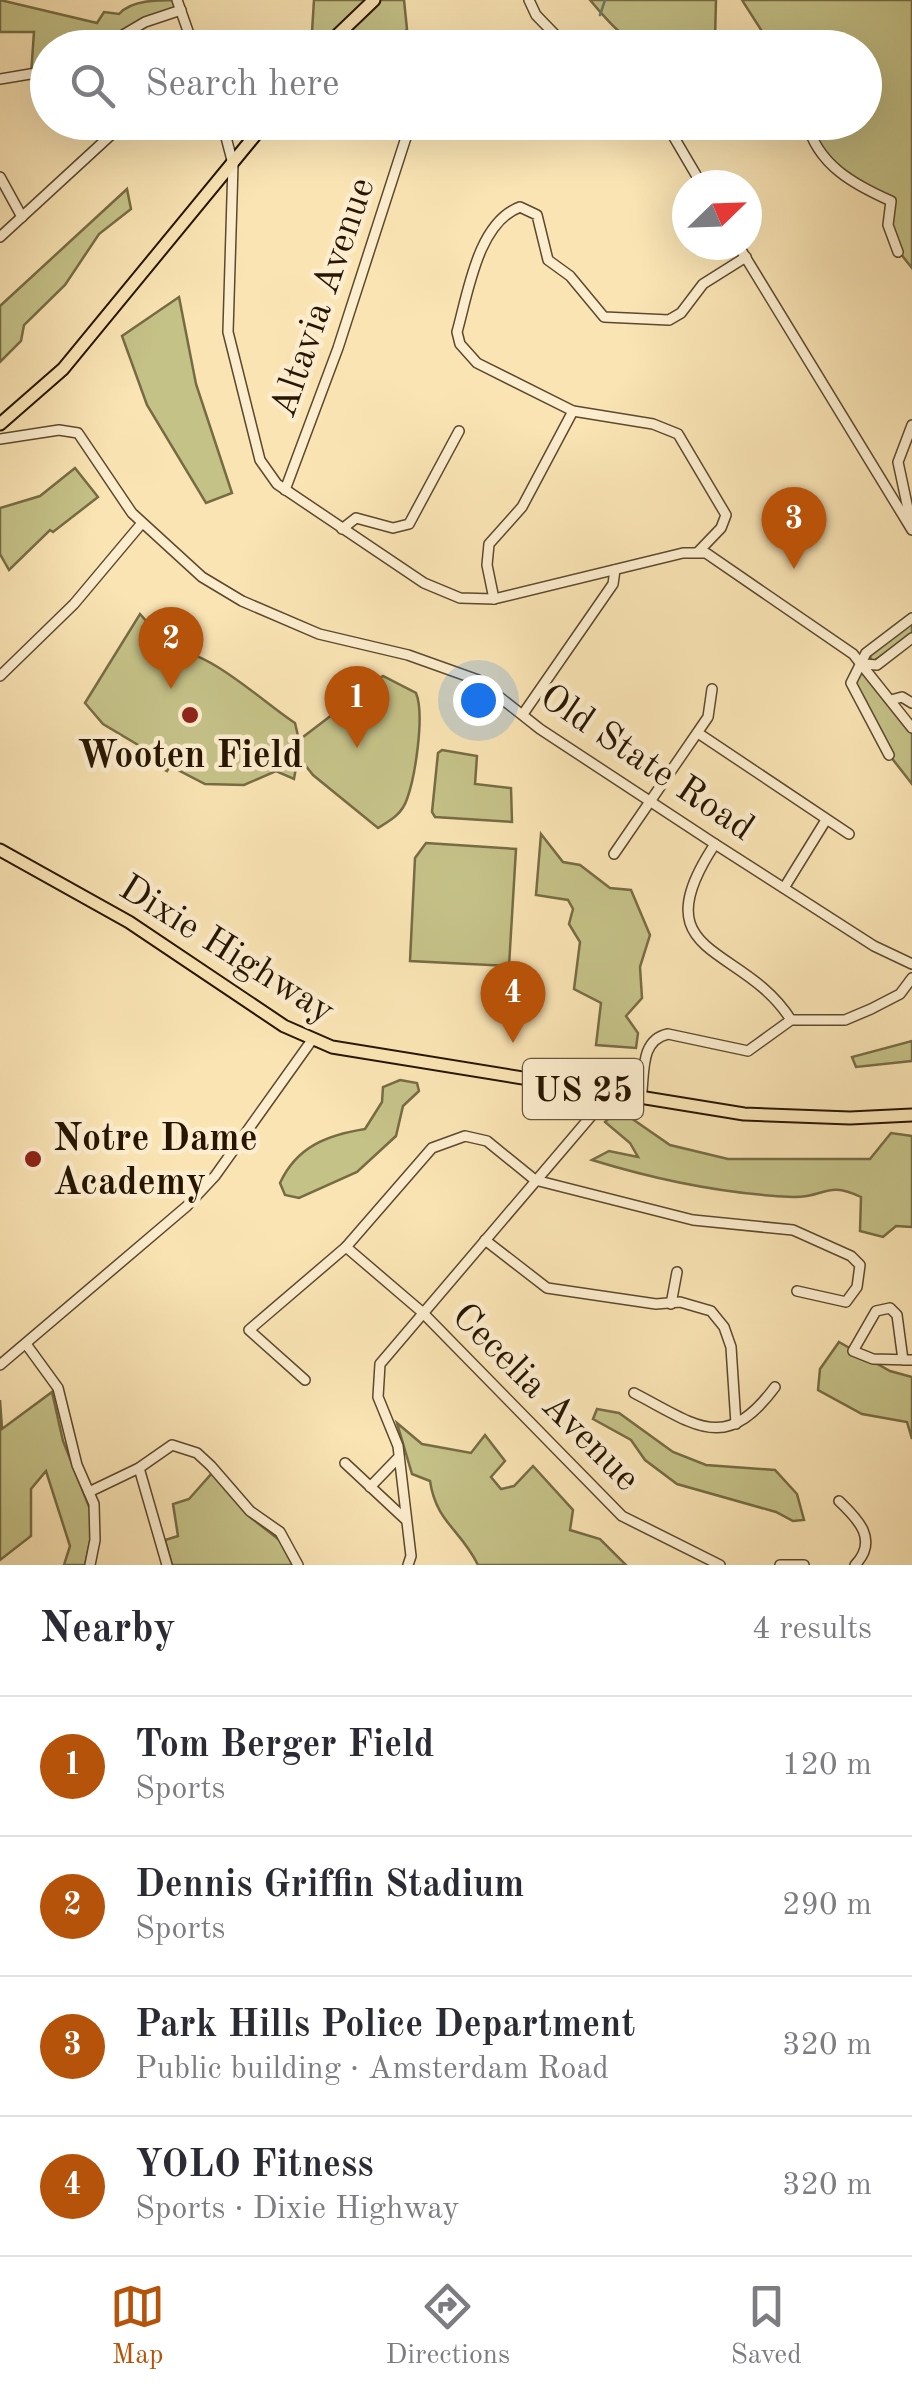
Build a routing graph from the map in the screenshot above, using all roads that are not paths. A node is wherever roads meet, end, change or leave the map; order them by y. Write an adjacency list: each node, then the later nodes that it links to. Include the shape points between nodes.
1 (374, 0): 6 (main road)
2 (529, 0): 7 (street)
3 (179, 5): 4 (street); 5 (street)
4 (131, 30)
5 (188, 30)
6 (343, 30)
7 (551, 30)
8 (30, 74): 9 (street)
9 (0, 78)
10 (105, 140): 19 (street)
11 (227, 140): 16 (street)
12 (252, 140): 16 (main road)
13 (405, 140): 31 (street, Altavia Avenue)
14 (676, 140): 17 (street)
15 (814, 140): 21 (street, via 851,184 891,200 888,225)
16 (233, 164): 25 (main road, via 63,369); 31 (street, via 228,332 260,460)
17 (693, 170)
18 (0, 177): 19 (street)
19 (22, 217): 20 (street)
20 (0, 236)
21 (898, 252)
22 (743, 260): 24 (street, via 703,284 669,320 604,317 548,260 537,214 520,207 509,212 486,242 458,336 476,363)
23 (747, 260): 30 (street)
24 (573, 411): 35 (street, via 652,424 682,438 726,515); 37 (street, via 522,507 489,544)
25 (0, 424)
26 (912, 425): 29 (street)
27 (459, 431): 34 (street, via 409,524 393,528 356,518)
28 (0, 439): 32 (street, Old State Road, via 78,433)
29 (898, 462): 30 (street); 33 (street)
30 (876, 472): 33 (street)
31 (284, 490): 34 (street)
32 (142, 523): 41 (street, via 74,604); 45 (street, Old State Road, via 186,565 242,601 327,637 444,666 487,685)
33 (912, 528)
34 (342, 529): 37 (street, via 439,592)
35 (698, 552): 36 (street); 40 (street, via 739,573)
36 (615, 570): 37 (street); 45 (street, via 613,584)
37 (494, 599)
38 (912, 618): 40 (street, via 866,654)
39 (912, 638): 40 (street, via 877,666)
40 (864, 664): 43 (street); 48 (street, via 852,690)
41 (0, 676)
42 (712, 689): 47 (street)
43 (891, 700): 44 (street); 46 (street)
44 (912, 703)
45 (523, 714): 49 (street, Old State Road)
46 (912, 728)
47 (698, 733): 49 (street); 50 (street)
48 (889, 755)
49 (650, 802): 52 (street, Old State Road); 54 (street)
50 (826, 820): 51 (street); 55 (street)
51 (849, 834)
52 (716, 844): 55 (street, Old State Road); 58 (street, via 687,895 693,931 714,955 758,980)
53 (0, 850): 59 (main road, Dixie Highway / US 25, via 83,894)
54 (614, 854)
55 (784, 888): 56 (street, Old State Road)
56 (912, 964)
57 (912, 978): 58 (street, via 894,998 846,1020)
58 (791, 1020): 61 (street, via 742,1052 668,1034 654,1038)
59 (312, 1040): 60 (main road, Dixie Highway / US 25, via 359,1054); 70 (street, via 188,1206)
60 (602, 1092): 61 (main road, Dixie Highway / US 25); 63 (street, via 592,1115)
61 (641, 1099): 62 (main road, Dixie Highway / US 25, via 778,1117)
62 (912, 1115)
63 (535, 1180): 64 (street); 65 (street, via 482,1139 447,1139); 67 (street, via 693,1220 793,1230 860,1265 846,1302)
64 (484, 1240): 68 (street, via 546,1288); 69 (street)
65 (346, 1247): 69 (street, Cecelia Avenue); 73 (street, via 249,1330)
66 (677, 1272): 68 (street)
67 (798, 1292)
68 (671, 1304): 76 (street, via 701,1306 724,1327)
69 (422, 1312): 77 (street, via 384,1356 376,1378); 89 (street, Cecelia Avenue, via 622,1516)
70 (26, 1344): 72 (street); 81 (street, via 58,1388)
71 (907, 1360): 71 (street, via 897,1315 890,1308 876,1310 854,1350 874,1359)
72 (0, 1365)
73 (304, 1380)
74 (775, 1387): 76 (street, via 754,1416)
75 (634, 1393): 76 (street, via 704,1427)
76 (736, 1424)
77 (399, 1457): 80 (street); 83 (street)
78 (345, 1462): 80 (street)
79 (139, 1468): 81 (street); 86 (street); 87 (street, via 172,1444 197,1453 250,1511 280,1532)
80 (370, 1486): 83 (street)
81 (89, 1492): 85 (street, via 96,1526)
82 (839, 1501): 92 (street, via 866,1538)
83 (405, 1519): 84 (street)
84 (409, 1561): 88 (street)
85 (90, 1565)
86 (167, 1565)
87 (298, 1565)
88 (422, 1565)
89 (720, 1565)
90 (780, 1565): 91 (street)
91 (804, 1565)
92 (855, 1565)

